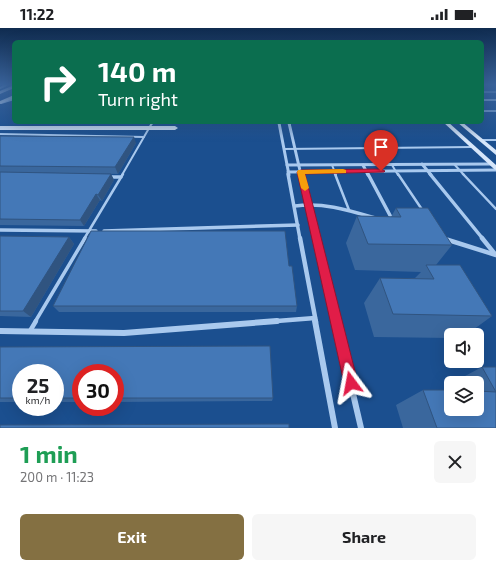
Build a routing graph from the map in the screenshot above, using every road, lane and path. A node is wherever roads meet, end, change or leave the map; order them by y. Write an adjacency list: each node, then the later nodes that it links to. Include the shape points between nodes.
1 (484, 111): 2 (lane)
2 (496, 111)
3 (152, 124): 9 (lane)
4 (279, 124): 16 (street)
5 (289, 124): 17 (street)
6 (447, 124): 15 (main road)
7 (461, 124): 13 (main road)
8 (0, 128): 9 (main road)
9 (149, 128): 10 (main road); 12 (lane)
10 (174, 128)
11 (0, 134): 12 (lane)
12 (144, 137): 35 (lane)
13 (481, 140): 14 (lane); 18 (main road)
14 (496, 140)
15 (473, 147): 17 (lane); 26 (main road)
16 (284, 149): 17 (lane); 22 (street)
17 (295, 149): 23 (street)
18 (496, 153)
19 (392, 164): 20 (street); 25 (street); 31 (lane)
20 (422, 164): 21 (street); 27 (street)
21 (454, 164): 26 (street); 28 (lane)
22 (287, 165): 23 (street); 32 (street)
23 (299, 165): 24 (street); 33 (street)
24 (332, 165): 25 (street); 29 (lane)
25 (363, 165): 30 (street)
26 (495, 167): 28 (street)
27 (427, 170): 28 (street); 31 (street); 47 (street)
28 (459, 170): 38 (lane)
29 (334, 171): 30 (street); 33 (street); 39 (lane)
30 (366, 171): 31 (street); 42 (street, via 394,224)
31 (396, 171): 40 (lane)
32 (288, 172): 33 (street); 37 (street)
33 (301, 172): 36 (street)
34 (106, 177): 35 (street)
35 (121, 177): 45 (lane)
36 (308, 203): 37 (street); 39 (street); 52 (street)
37 (294, 206): 43 (street)
38 (496, 209)
39 (349, 210): 41 (street)
40 (425, 214)
41 (379, 219)
42 (386, 221)
43 (298, 225): 45 (street); 48 (street)
44 (0, 230): 45 (street)
45 (89, 231): 50 (lane)
46 (442, 238): 47 (street)
47 (495, 255)
48 (315, 318): 50 (street, via 124,333); 51 (street)
49 (0, 331): 50 (street)
50 (30, 332)
51 (335, 428)
52 (361, 428)

